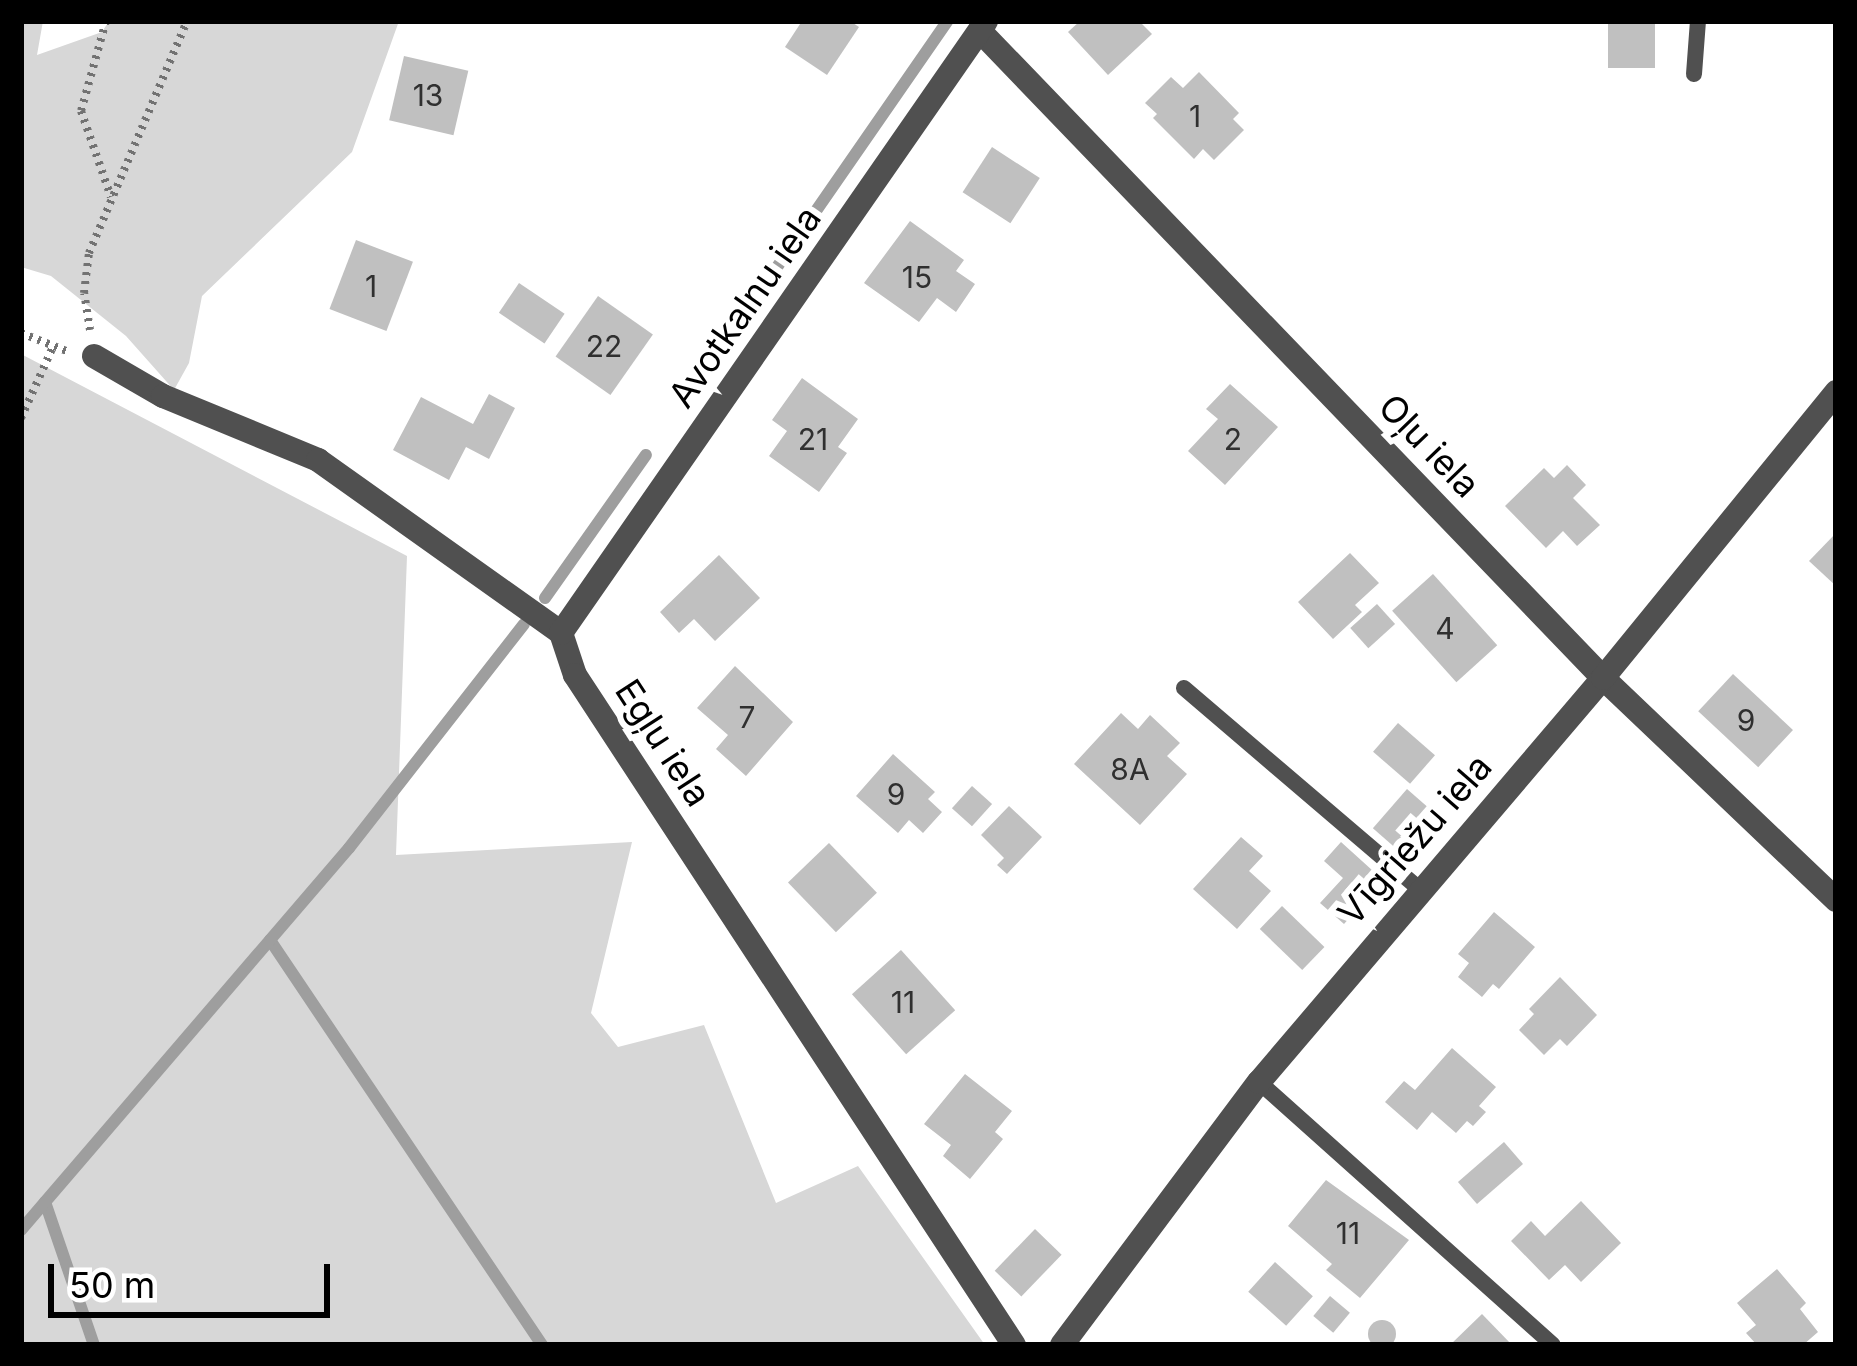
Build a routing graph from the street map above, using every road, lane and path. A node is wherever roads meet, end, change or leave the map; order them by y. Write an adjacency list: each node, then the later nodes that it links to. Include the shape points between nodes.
1 (106, 21): 6 (path, via 81,111)
2 (187, 21): 6 (path)
3 (1698, 21): 5 (lane)
4 (983, 26): 12 (street, Avotkalnu iela); 13 (street, Oļu iela)
5 (1694, 74)
6 (111, 198): 9 (path, via 89,253 84,293)
7 (21, 333): 8 (path)
8 (52, 349): 9 (path); 11 (path)
9 (94, 356): 12 (street, via 163,396 318,460)
10 (1836, 392): 13 (street, Vīgriežu iela)
11 (21, 418)
12 (561, 633): 18 (street, Egļu iela, via 575,675)
13 (1603, 678): 15 (street, Vīgriežu iela); 16 (street, Oļu iela)
14 (1184, 688): 15 (lane)
15 (1419, 889): 17 (street, Vīgriežu iela)
16 (1836, 900)
17 (1259, 1082): 19 (street, Vīgriežu iela); 20 (lane)
18 (1014, 1345)
19 (1062, 1345)
20 (1553, 1345)

